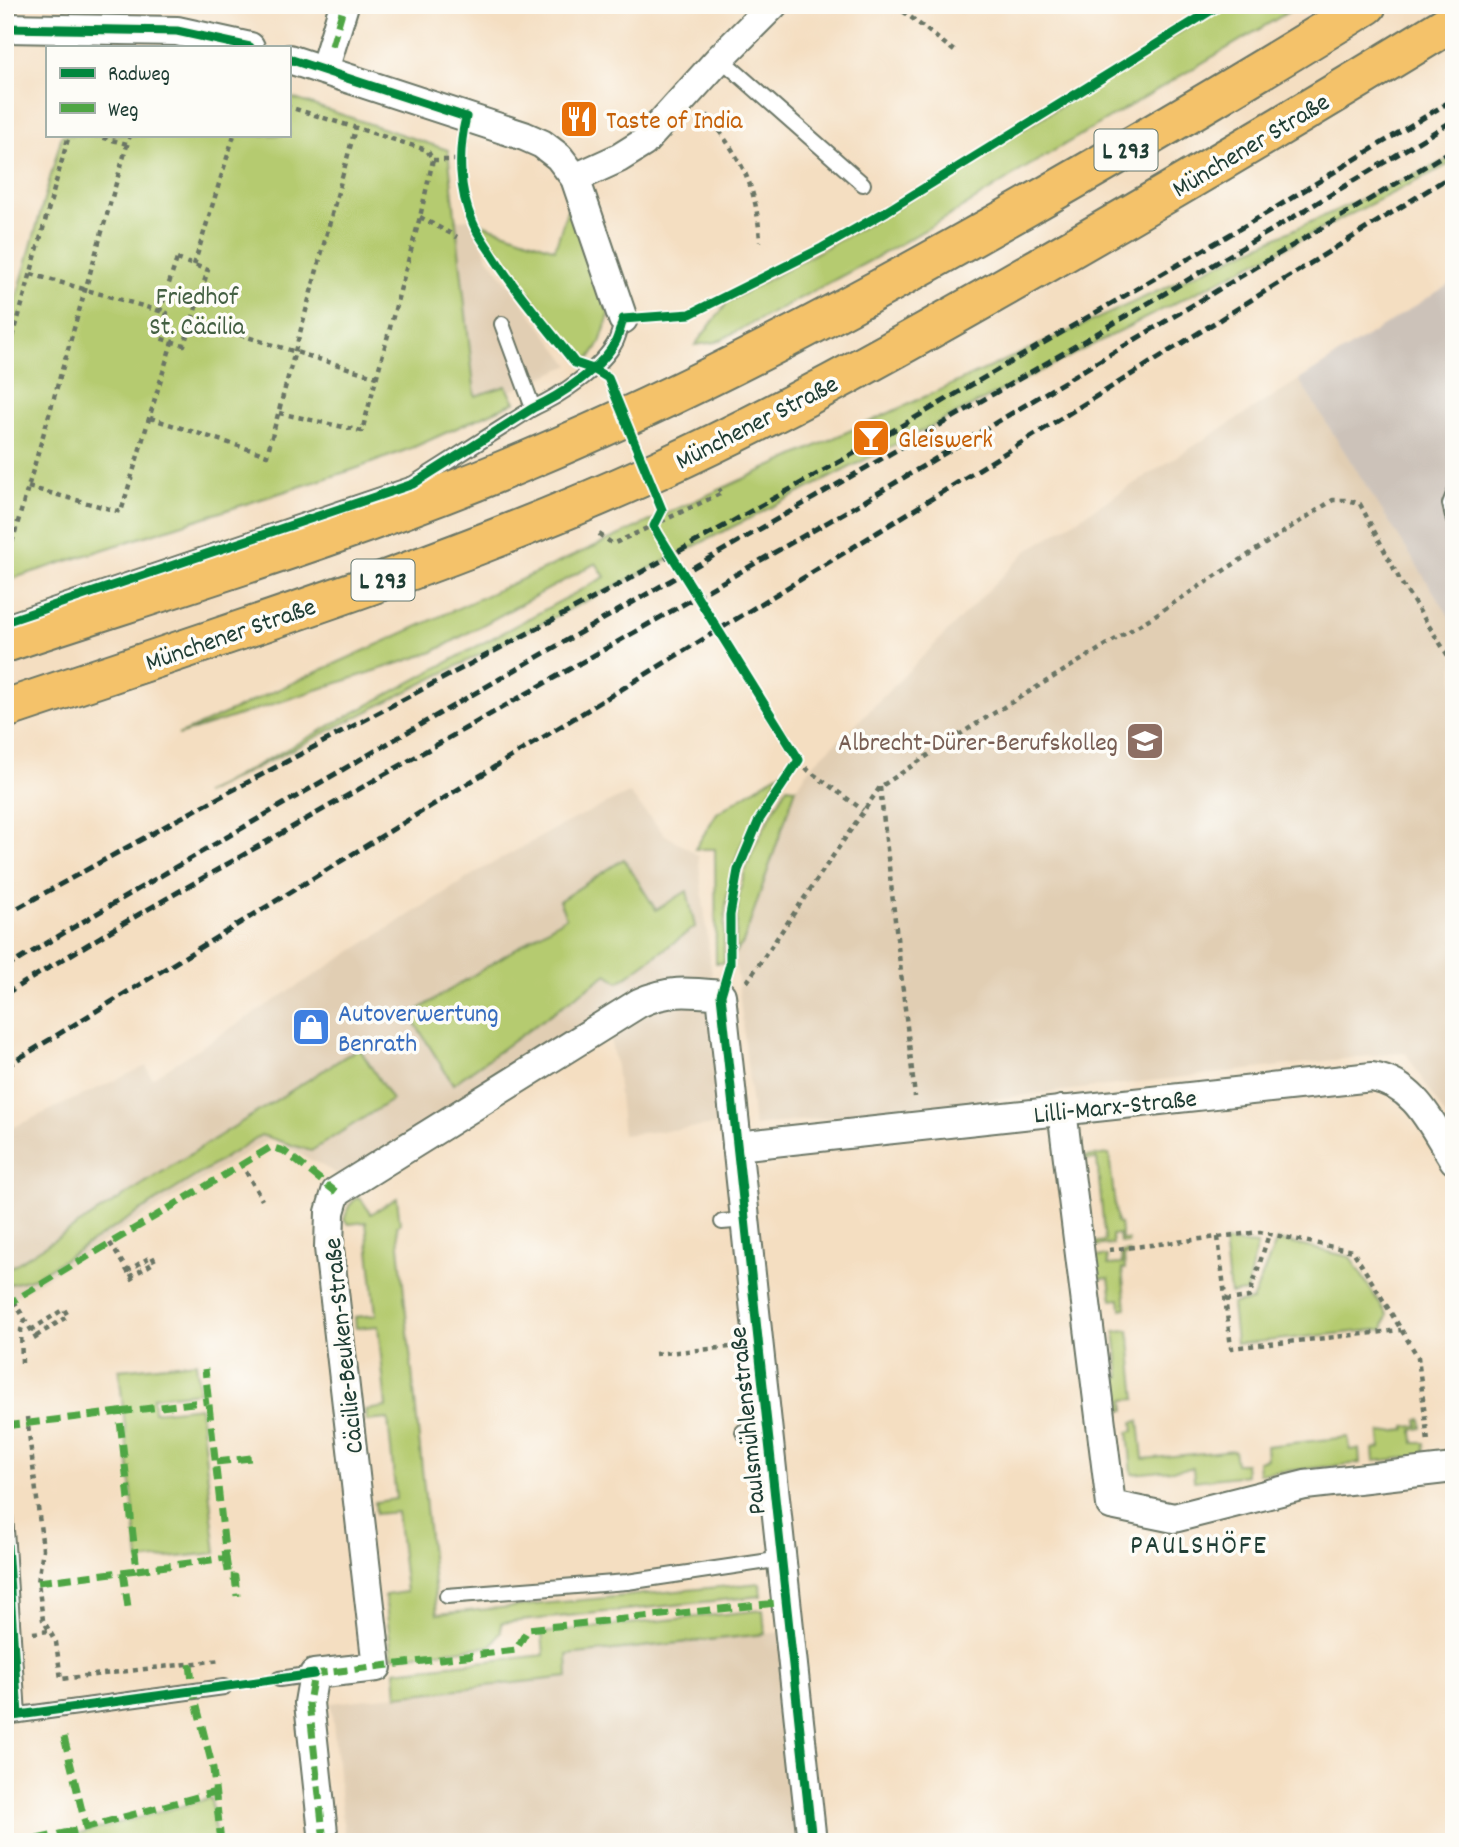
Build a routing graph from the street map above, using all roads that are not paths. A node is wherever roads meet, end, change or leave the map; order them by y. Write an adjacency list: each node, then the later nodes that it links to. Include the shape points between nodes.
1 (344, 5): 7 (street)
2 (773, 5): 8 (street)
3 (1367, 5): 18 (highway, L 293, via 1128,149 883,288 718,373 528,460 420,502)
4 (1454, 22): 19 (highway, Münchener Straße / L 293, via 1142,209 859,369 659,470 440,560)
5 (5, 28): 6 (street, via 177,31)
6 (245, 46)
7 (328, 58): 9 (street); 10 (street, via 542,144)
8 (720, 58): 10 (street, via 643,143); 11 (lane)
9 (290, 59)
10 (575, 178): 12 (street)
11 (863, 184)
12 (623, 319): 14 (lane, via 615,342 593,369)
13 (502, 324): 14 (lane)
14 (533, 408): 17 (lane, via 413,484)
15 (1454, 494): 16 (lane, via 1450,503)
16 (1454, 520)
17 (5, 622)
18 (5, 643)
19 (5, 709)
20 (721, 995): 22 (street, Paulsmühlenstraße); 29 (street, Cäcilie-Beuken-Straße, via 670,992 639,1003 336,1192 330,1248 377,1667)
21 (1062, 1110): 22 (street, Lilli-Marx-Straße); 23 (street, Lilli-Marx-Straße, via 1372,1077 1406,1090); 24 (street, via 1111,1505 1174,1518 1305,1485)
22 (737, 1146): 26 (street, Paulsmühlenstraße, via 734,1221 759,1344 755,1431)
23 (1454, 1160)
24 (1443, 1469)
25 (5, 1514): 28 (lane)
26 (782, 1559): 27 (lane, via 627,1582); 34 (street, Paulsmühlenstraße)
27 (447, 1596)
28 (9, 1637): 32 (lane)
29 (314, 1674): 30 (lane); 33 (street, via 309,1703)
30 (279, 1679)
31 (224, 1687): 32 (lane)
32 (12, 1716)
33 (324, 1842)
34 (812, 1842)

